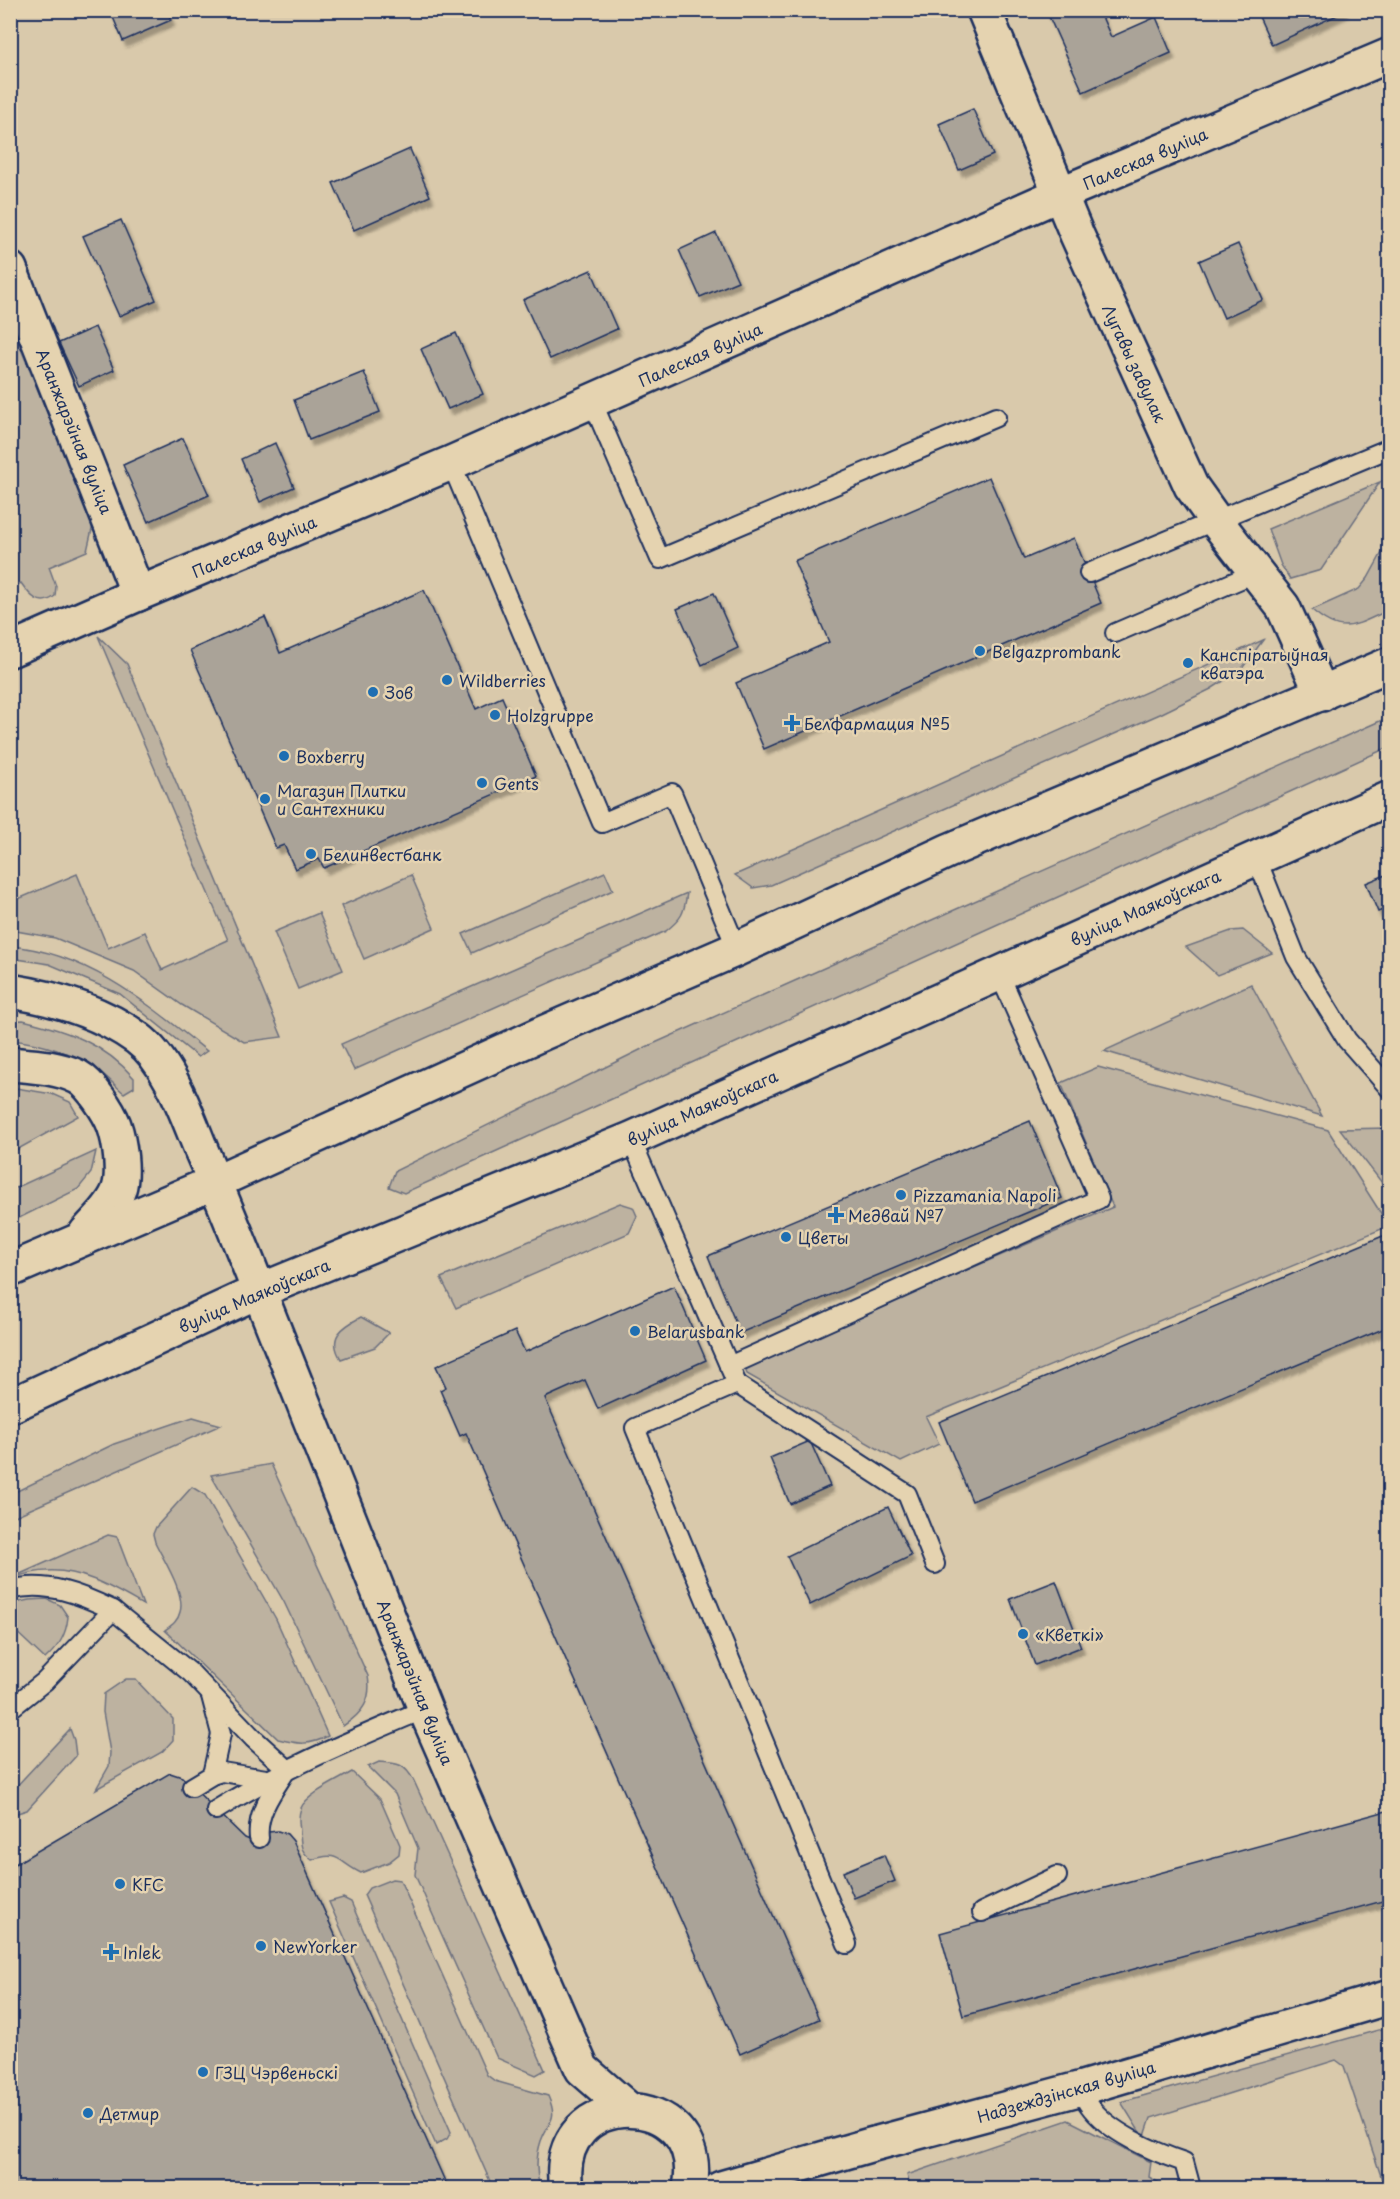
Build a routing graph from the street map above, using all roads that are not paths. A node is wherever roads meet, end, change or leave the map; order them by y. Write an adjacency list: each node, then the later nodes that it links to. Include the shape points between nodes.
1 (984, 10): 3 (street, Лугавы завулак)
2 (1389, 55): 3 (street, Палеская вуліца)
3 (1060, 194): 5 (street, Палеская вуліца); 9 (street, Лугавы завулак, via 1191,486)
4 (10, 269): 12 (street, Аранжарэйная вуліца)
5 (592, 401): 6 (lane, via 660,559); 8 (street, Палеская вуліца)
6 (996, 417)
7 (1389, 448): 9 (lane)
8 (452, 463): 12 (street, Палеская вуліца); 19 (lane, via 602,824 672,793)
9 (1216, 521): 10 (street, Лугавы завулак); 11 (lane)
10 (1257, 572): 13 (lane); 16 (street, Лугавы завулак, via 1283,607)
11 (1089, 573)
12 (138, 594): 14 (street, Палеская вуліца)
13 (1115, 633)
14 (10, 650)
15 (1389, 664): 16 (street)
16 (1322, 694): 19 (street, via 948,851)
17 (1389, 798): 18 (street, вуліца Маякоўскага)
18 (1256, 857): 20 (street, вуліца Маякоўскага); 23 (lane, via 1296,957 1347,1040)
19 (737, 949): 25 (street)
20 (999, 973): 24 (street, вуліца Маякоўскага); 29 (lane, via 1099,1200)
21 (10, 991): 25 (street, Аранжарэйная вуліца, via 39,995 91,1011 139,1039 178,1095)
22 (10, 1064): 26 (street, via 56,1069 81,1078 114,1125 122,1171 119,1191)
23 (1389, 1089)
24 (631, 1139): 28 (street, вуліца Маякоўскага); 29 (lane)
25 (215, 1182): 26 (street); 28 (street, Аранжарэйная вуліца)
26 (81, 1239): 27 (street)
27 (10, 1270)
28 (259, 1291): 31 (street, вуліца Маякоўскага); 37 (street, Аранжарэйная вуліца)
29 (729, 1366): 30 (lane)
30 (737, 1384): 32 (lane, via 907,1494); 46 (lane, via 635,1428)
31 (10, 1406)
32 (935, 1564)
33 (10, 1590): 34 (lane, via 52,1588)
34 (113, 1610): 35 (lane); 36 (lane, via 45,1680)
35 (211, 1694): 38 (lane); 39 (lane, via 221,1734)
36 (10, 1709)
37 (426, 1709): 38 (lane); 48 (street, Аранжарэйная вуліца)
38 (287, 1769): 40 (lane); 43 (lane, via 261,1812)
39 (212, 1775): 40 (lane, via 222,1772); 41 (lane)
40 (266, 1779): 42 (lane)
41 (192, 1787)
42 (216, 1809)
43 (259, 1838)
44 (1057, 1876): 45 (lane)
45 (982, 1912)
46 (847, 1944)
47 (1389, 1996): 49 (street, Надзеждзінская вуліца)
48 (582, 2069): 50 (street, Аранжарэйная вуліца); 51 (street, Аранжарэйная вуліца)
49 (1082, 2088): 53 (street, Надзеждзінская вуліца); 56 (lane, via 1088,2104 1102,2120 1151,2151 1184,2162)
50 (628, 2109): 51 (street, Аранжарэйная вуліца, via 602,2115); 52 (street, Аранжарэйная вуліца, via 647,2112 665,2121)
51 (581, 2130): 54 (street, Аранжарэйная вуліца, via 568,2150 564,2173)
52 (689, 2151): 53 (street, Надзеждзінская вуліца); 55 (street, via 693,2174)
53 (731, 2186)
54 (567, 2188)
55 (690, 2188)
56 (1191, 2188)

